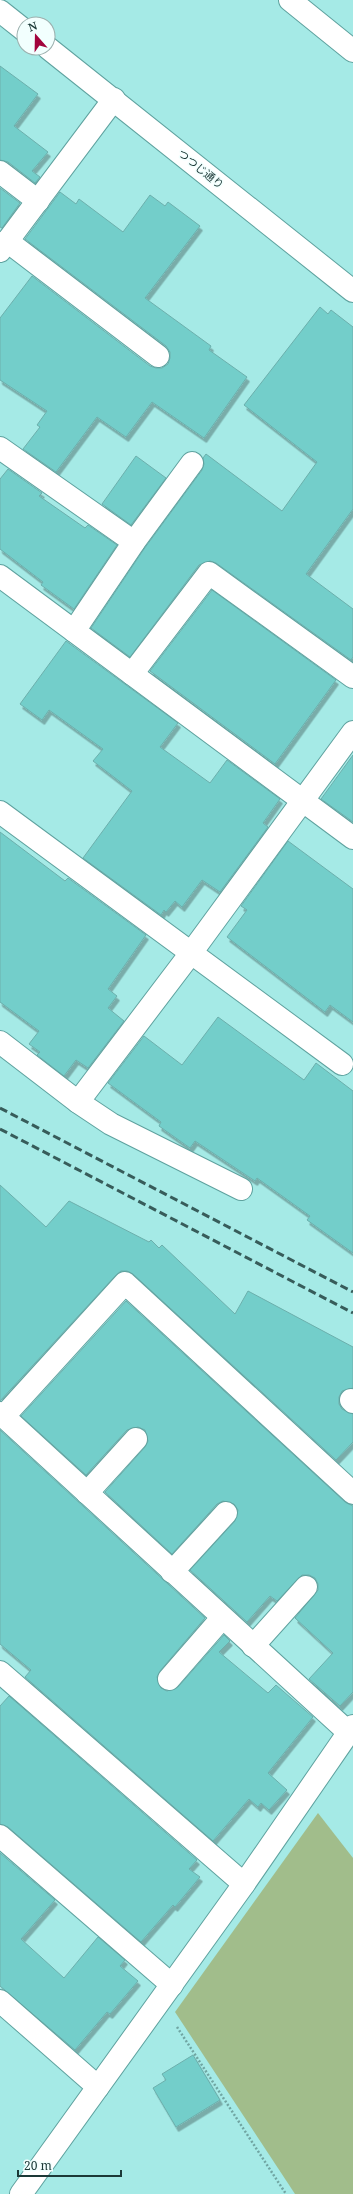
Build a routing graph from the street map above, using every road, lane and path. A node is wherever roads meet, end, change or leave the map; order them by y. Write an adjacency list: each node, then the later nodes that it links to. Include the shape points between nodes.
1 (290, 0): 4 (street)
2 (0, 11): 3 (street)
3 (16, 24)
4 (353, 51)
5 (56, 54): 6 (street, つつじ通り)
6 (114, 100): 8 (street); 10 (street, つつじ通り)
7 (0, 172): 8 (street)
8 (38, 201): 9 (street)
9 (4, 246): 11 (street)
10 (351, 284)
11 (158, 356)
12 (0, 448): 14 (street)
13 (192, 464): 14 (street)
14 (134, 542): 16 (street)
15 (0, 576): 16 (street)
16 (74, 630): 17 (street)
17 (132, 674): 18 (street, via 208,573); 20 (street)
18 (353, 677)
19 (353, 732): 20 (street)
20 (302, 800): 22 (street); 23 (street)
21 (0, 812): 23 (street)
22 (353, 838)
23 (191, 953): 25 (street); 26 (street)
24 (0, 1042): 26 (street)
25 (342, 1064)
26 (78, 1102): 27 (street, via 111,1124)
27 (242, 1189)
28 (2, 1414): 30 (street); 31 (street, via 125,1283)
29 (136, 1439): 30 (street)
30 (87, 1493): 33 (street)
31 (353, 1493)
32 (226, 1513): 33 (street)
33 (172, 1572): 35 (street)
34 (306, 1587): 36 (street)
35 (222, 1618): 36 (street); 38 (street)
36 (253, 1646): 39 (street)
37 (0, 1672): 41 (street)
38 (169, 1679)
39 (351, 1729): 41 (street)
40 (0, 1836): 42 (street)
41 (244, 1884): 42 (street)
42 (172, 1984): 45 (street)
43 (0, 2001): 45 (street)
44 (173, 2023): 47 (path)
45 (98, 2087): 46 (street)
46 (21, 2194)
47 (286, 2194)

